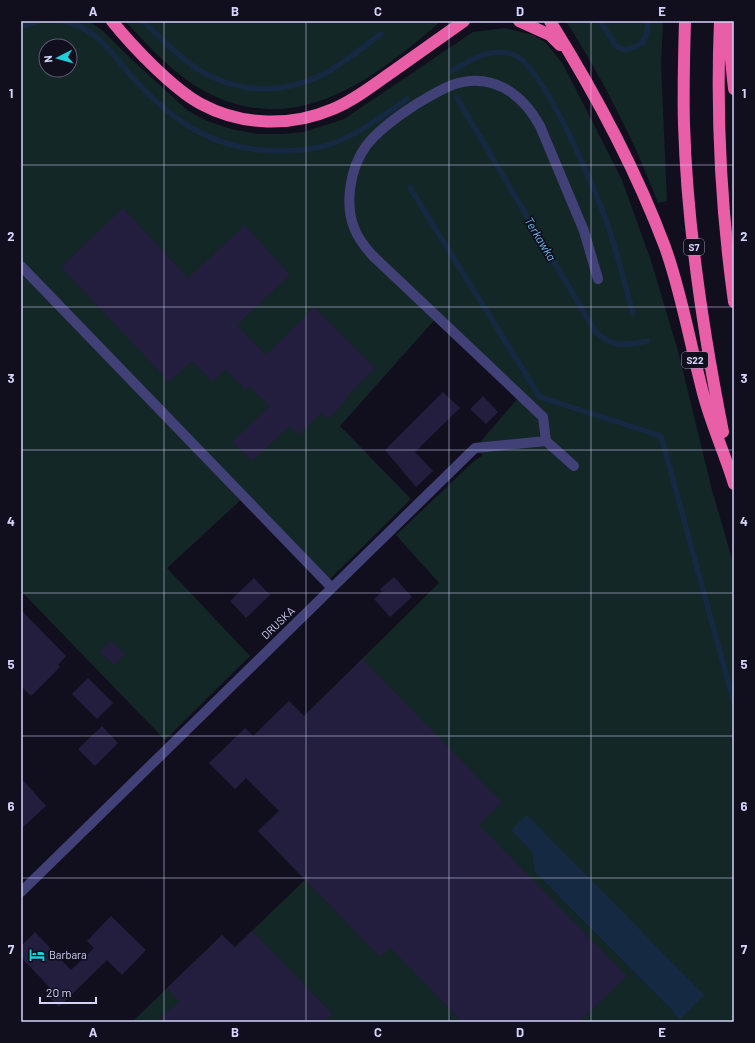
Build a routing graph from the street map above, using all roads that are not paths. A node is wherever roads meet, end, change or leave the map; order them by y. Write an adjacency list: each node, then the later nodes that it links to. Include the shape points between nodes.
1 (464, 21): 7 (highway, via 348,102 309,118 279,122 247,120 200,103 154,66)
2 (519, 21): 8 (highway, via 550,35)
3 (550, 21): 8 (highway, S22)
4 (685, 21): 15 (highway, S7, via 684,124 688,195 708,356)
5 (720, 21): 12 (highway, via 718,82 721,192)
6 (727, 21): 9 (highway)
7 (112, 22)
8 (572, 56): 15 (highway, S22, via 620,143 665,247 678,288 703,394)
9 (734, 89)
10 (21, 266): 17 (street)
11 (598, 279): 13 (street, via 584,231 540,126 532,111 510,90 488,83 468,82 439,90 374,136 359,157 350,188 350,201 354,230 361,242 543,418)
12 (734, 302)
13 (546, 441): 14 (street); 17 (street, DRUSKA, via 475,448)
14 (574, 466)
15 (730, 471): 16 (highway, S7)
16 (734, 484)
17 (332, 588): 18 (street, DRUSKA)
18 (21, 892)

